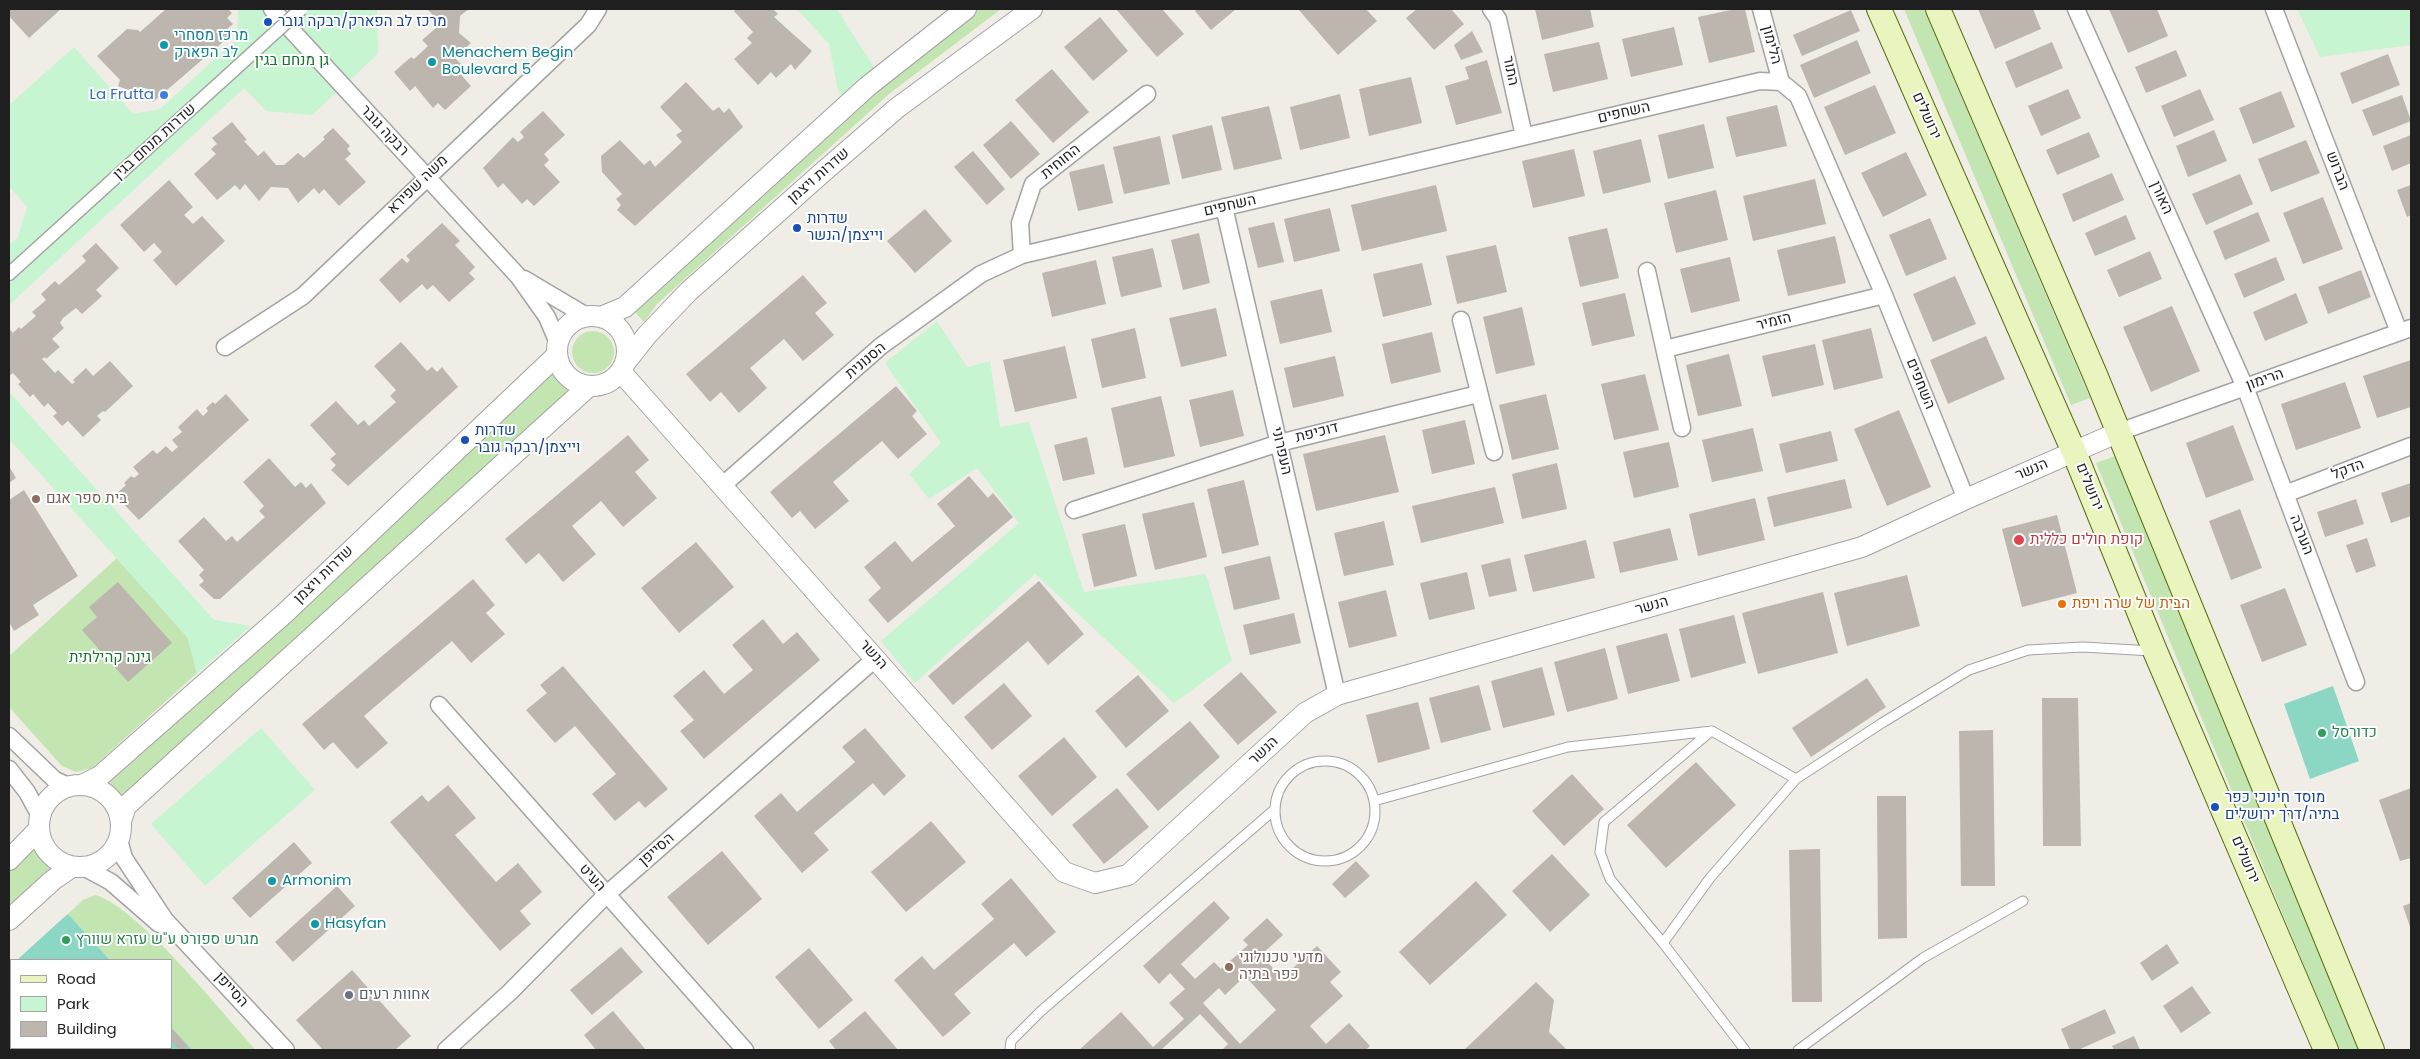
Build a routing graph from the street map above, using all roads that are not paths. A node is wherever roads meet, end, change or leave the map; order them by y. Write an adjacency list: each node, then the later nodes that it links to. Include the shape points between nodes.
1 (272, 9): 15 (street, רבקה גובר)
2 (301, 9): 19 (street, שדרות מנחם בגין, bridge)
3 (598, 9): 15 (street, משה שפירא, via 588,25)
4 (966, 9): 22 (street, via 868,86 625,307)
5 (1032, 9): 28 (street, שדרות ויצמן, via 897,108 830,165 688,292 646,335)
6 (1491, 9): 14 (street, התור, via 1498,19)
7 (1760, 9): 12 (street, הלימון)
8 (1880, 9): 37 (main road, ירושלים)
9 (1938, 9): 33 (main road)
10 (2076, 9): 30 (street, האורן)
11 (2274, 9): 24 (street, הברוש)
12 (1781, 82): 14 (street, השחפים, via 1760,81); 21 (street, השחפים, via 1798,96)
13 (1146, 94): 17 (street, החוחית, via 1033,184 1020,223)
14 (1524, 136): 16 (street, השחפים)
15 (426, 177): 20 (street, רבקה גובר); 25 (street, משה שפירא, via 303,296)
16 (1224, 207): 17 (street, השחפים); 34 (street, העפרוני)
17 (1022, 255): 38 (street, הסנונית, via 981,274 881,346)
18 (1647, 271): 27 (street)
19 (9, 274)
20 (518, 276): 22 (street, רבקה גובר); 26 (street, רבקה גובר, via 547,317)
21 (1884, 295): 27 (street, הזמיר); 40 (street, השחפים)
22 (594, 317): 26 (street, via 571,323 563,332); 28 (street, via 618,327 624,335 627,344)
23 (1461, 320): 31 (street)
24 (2405, 330): 30 (street, הרימון)
25 (225, 347)
26 (558, 349): 29 (street, via 560,366 567,376); 51 (street, שדרות ויצמן, via 285,613 100,776)
27 (1664, 349): 32 (street)
28 (623, 368): 29 (street, via 612,380); 38 (street, הנשר)
29 (589, 386): 54 (street, via 126,806)
30 (2245, 387): 33 (street, הרימון); 39 (street, הערבה)
31 (1478, 394): 34 (street, דוכיפת); 36 (street)
32 (1682, 428)
33 (2119, 432): 37 (street, הנשר); 71 (main road)
34 (1279, 443): 41 (street, דוכיפת); 45 (street, העפרוני)
35 (2411, 446): 39 (street, הדקל)
36 (1494, 452)
37 (2074, 452): 40 (street, הנשר); 42 (main road, ירושלים)
38 (723, 485): 43 (street, הנשר)
39 (2285, 494): 44 (street, הערבה)
40 (1966, 499): 45 (street, הנשר, via 1862,548)
41 (1074, 510)
42 (2155, 651): 50 (lane, via 2083,646 2028,650 1969,670 1882,722); 70 (main road, ירושלים)
43 (876, 658): 45 (street, הנשר, via 1064,872 1095,883 1128,876 1305,713); 59 (street, הסייפן)
44 (2356, 682)
45 (1337, 695)
46 (439, 705): 59 (street, העיט)
47 (1712, 731): 50 (lane); 52 (lane, via 1568,748); 63 (lane, via 1604,822 1600,852 1610,879)
48 (9, 736): 51 (street, via 55,780)
49 (9, 768): 55 (street, via 27,792)
50 (1796, 780): 63 (lane, via 1710,878)
51 (75, 785): 54 (street, via 97,788 108,796 117,807); 55 (street, via 56,793 45,803)
52 (1374, 801): 53 (lane, via 1368,785 1358,773 1344,764 1328,760 1297,768 1277,794); 53 (lane, via 1375,818 1370,834 1346,857 1329,861 1312,860 1284,842 1276,827)
53 (1274, 810): 67 (lane, via 1041,1011 1011,1041)
54 (121, 821): 56 (street)
55 (39, 823): 57 (street); 58 (street, via 42,843 49,854 59,863)
56 (119, 840): 58 (street, via 109,857 97,864); 62 (street, הסייפן, via 124,858)
57 (9, 860)
58 (78, 868): 61 (street, via 53,880); 62 (street, הסייפן, via 112,882 158,923)
59 (607, 894): 65 (street, הסייפן, via 510,992); 66 (street, העיט)
60 (2023, 902): 69 (lane, via 1923,958)
61 (9, 920)
62 (175, 930): 64 (street, הסייפן)
63 (1663, 943): 68 (lane)
64 (286, 1050)
65 (446, 1050)
66 (745, 1050)
67 (1010, 1050)
68 (1745, 1050)
69 (1798, 1050)
70 (2326, 1050)
71 (2372, 1050)

